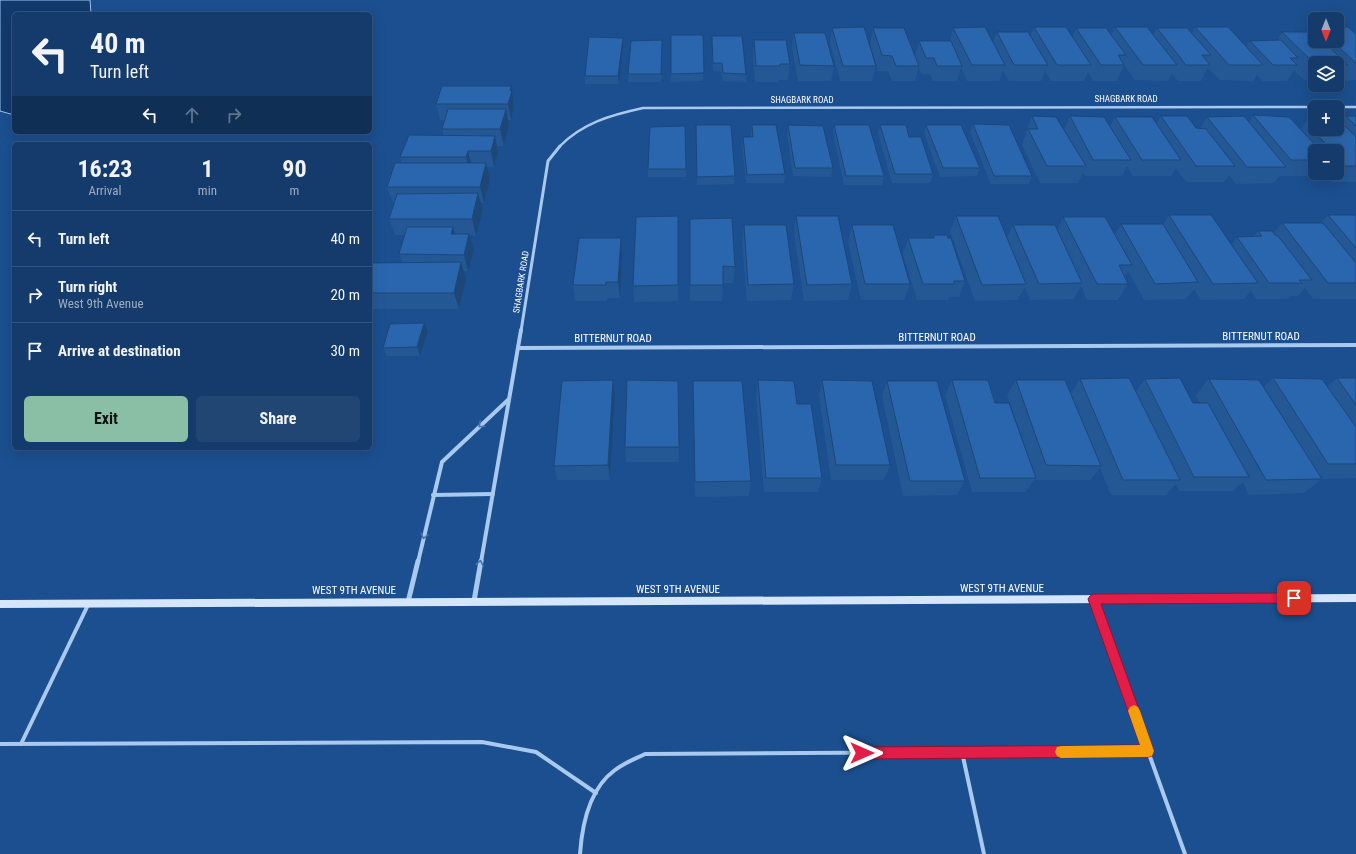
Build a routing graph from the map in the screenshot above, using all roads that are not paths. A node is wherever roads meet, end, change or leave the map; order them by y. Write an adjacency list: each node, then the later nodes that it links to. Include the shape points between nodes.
1 (1308, 107): 5 (street, SHAGBARK ROAD, via 643,108 613,114 570,134 557,146 548,160)
2 (1344, 107): 3 (street)
3 (1356, 107)
4 (1356, 345): 5 (street, BITTERNUT ROAD)
5 (518, 348): 6 (street, SHAGBARK ROAD)
6 (510, 399): 7 (street, one-way to 7, via 442,462); 8 (street, SHAGBARK ROAD)
7 (433, 494): 8 (street); 11 (street, one-way to 11)
8 (493, 494): 12 (street, SHAGBARK ROAD, one-way to 8)
9 (1356, 598): 10 (street, WEST 9TH AVENUE)
10 (1094, 599): 12 (street, WEST 9TH AVENUE); 17 (lane)
11 (408, 602): 12 (street, WEST 9TH AVENUE); 14 (street, WEST 9TH AVENUE)
12 (474, 602)
13 (0, 604): 14 (street, WEST 9TH AVENUE)
14 (89, 604): 16 (lane)
15 (0, 744): 16 (lane)
16 (21, 744): 19 (lane, via 482,742 536,752)
17 (1148, 751): 18 (lane); 22 (lane)
18 (962, 752): 19 (lane, via 645,754 611,773); 21 (lane)
19 (596, 793): 20 (lane, via 581,835)
20 (580, 854)
21 (984, 854)
22 (1185, 854)

